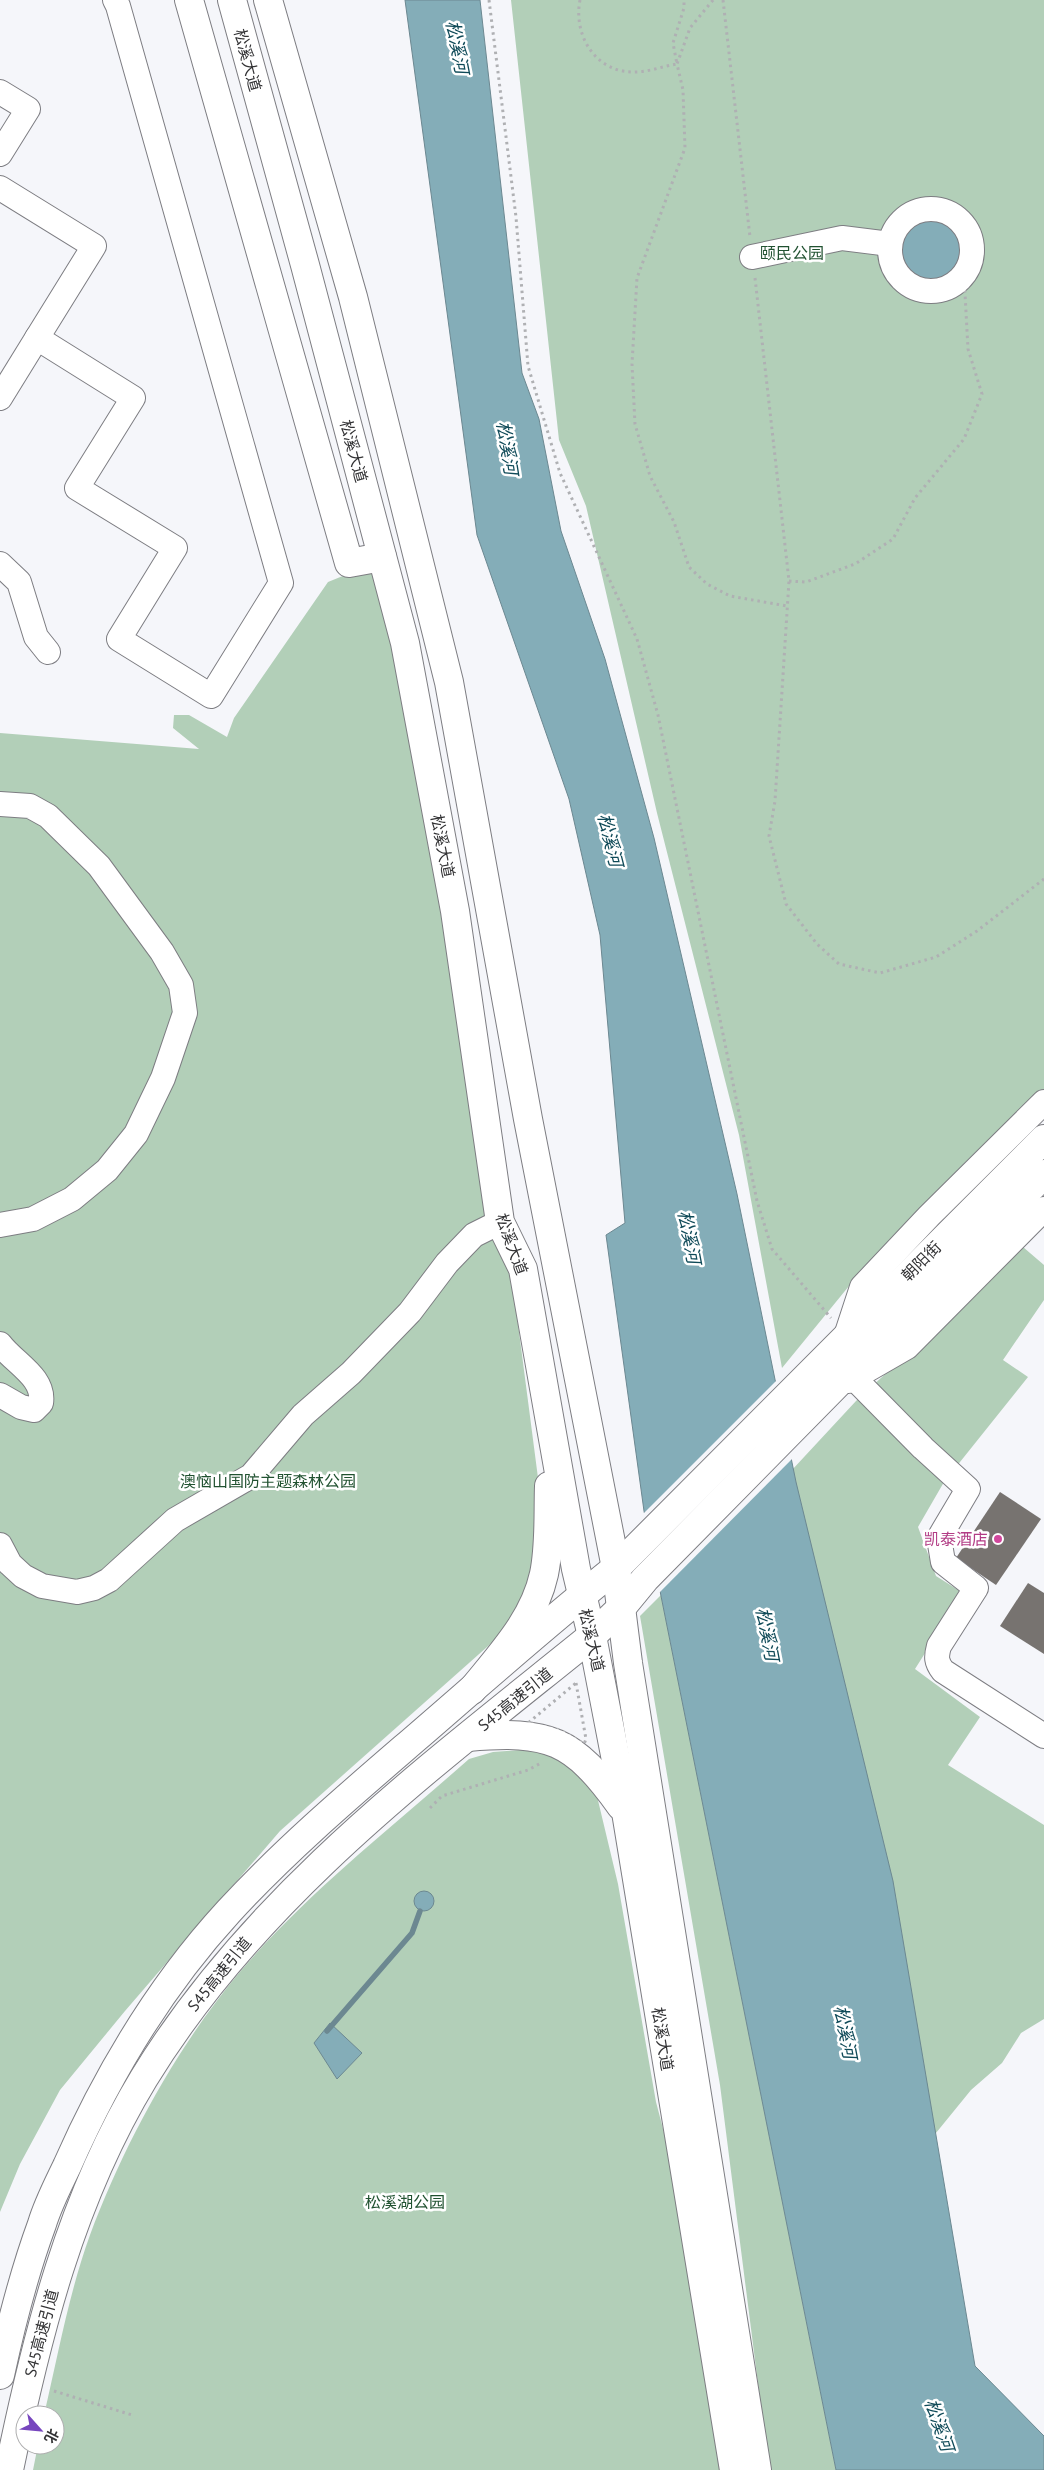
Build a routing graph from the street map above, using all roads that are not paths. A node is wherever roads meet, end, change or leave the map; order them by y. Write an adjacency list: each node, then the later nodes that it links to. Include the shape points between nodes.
1 (115, 0): 10 (street, via 281,583 211,696 119,639 175,548 77,488 133,398)
2 (189, 0): 12 (main road, via 349,563)
3 (232, 0): 12 (main road, 松溪大道)
4 (268, 0): 28 (main road, 松溪大道, via 352,296 449,682 528,1119)
5 (0, 92): 6 (street, via 28,109)
6 (0, 154)
7 (0, 188): 10 (street, via 94,246)
8 (890, 244): 8 (street, via 897,226 912,213 931,208 951,213 967,229 972,252 964,275 947,288 936,291 914,288 898,274 890,255); 9 (street, via 842,238)
9 (752, 257)
10 (37, 338): 11 (street)
11 (0, 398)
12 (382, 557): 19 (main road, 松溪大道, via 405,643 455,911)
13 (0, 564): 14 (street, via 19,582 36,637)
14 (48, 652)
15 (0, 804): 20 (street, via 30,806 48,816 100,866 162,952 181,985 185,1013 163,1078 136,1134 107,1170 72,1199 33,1219)
16 (1044, 1102): 21 (street, via 862,1287)
17 (1044, 1139): 18 (main road, 朝阳街)
18 (1035, 1187): 21 (main road, 朝阳街); 23 (main road, 朝阳街)
19 (500, 1222): 25 (main road, 松溪大道, via 523,1269); 27 (street, via 474,1235 447,1263 410,1312 351,1373 303,1415 251,1476 174,1520 109,1580 77,1592 42,1586 23,1576 10,1564)
20 (0, 1225)
21 (846, 1336): 26 (main road, 朝阳街)
22 (0, 1344): 24 (street, via 38,1383 43,1393 42,1404 34,1410 21,1407)
23 (845, 1380): 29 (main road, 朝阳街); 34 (street, via 968,1489 939,1538 943,1562 976,1588 939,1646 938,1664 943,1671)
24 (0, 1395)
25 (550, 1424): 30 (main road, 松溪大道); 33 (main road, via 546,1560 540,1590 524,1622)
26 (640, 1544): 28 (main road, S45高速引道)
27 (0, 1545)
28 (616, 1568): 30 (main road, S45高速引道); 31 (main road, 松溪大道)
29 (645, 1579): 31 (main road, S45高速引道)
30 (581, 1595): 32 (main road, 松溪大道); 33 (main road, S45高速引道)
31 (622, 1607): 32 (main road, S45高速引道); 40 (main road, 松溪大道, via 628,1663)
32 (592, 1636): 35 (main road, S45高速引道); 36 (main road, 松溪大道)
33 (472, 1690): 37 (main road, S45高速引道, via 269,1870 227,1914 166,1988 115,2065 42,2221 15,2308)
34 (1044, 1736)
35 (468, 1737): 36 (main road, via 529,1734 562,1746 601,1777); 38 (main road, S45高速引道, via 363,1825 298,1885 202,1993 143,2080 99,2165 65,2250 39,2334)
36 (626, 1812): 39 (main road, 松溪大道)
37 (0, 2375)
38 (9, 2470)
39 (734, 2470)
40 (758, 2470)

